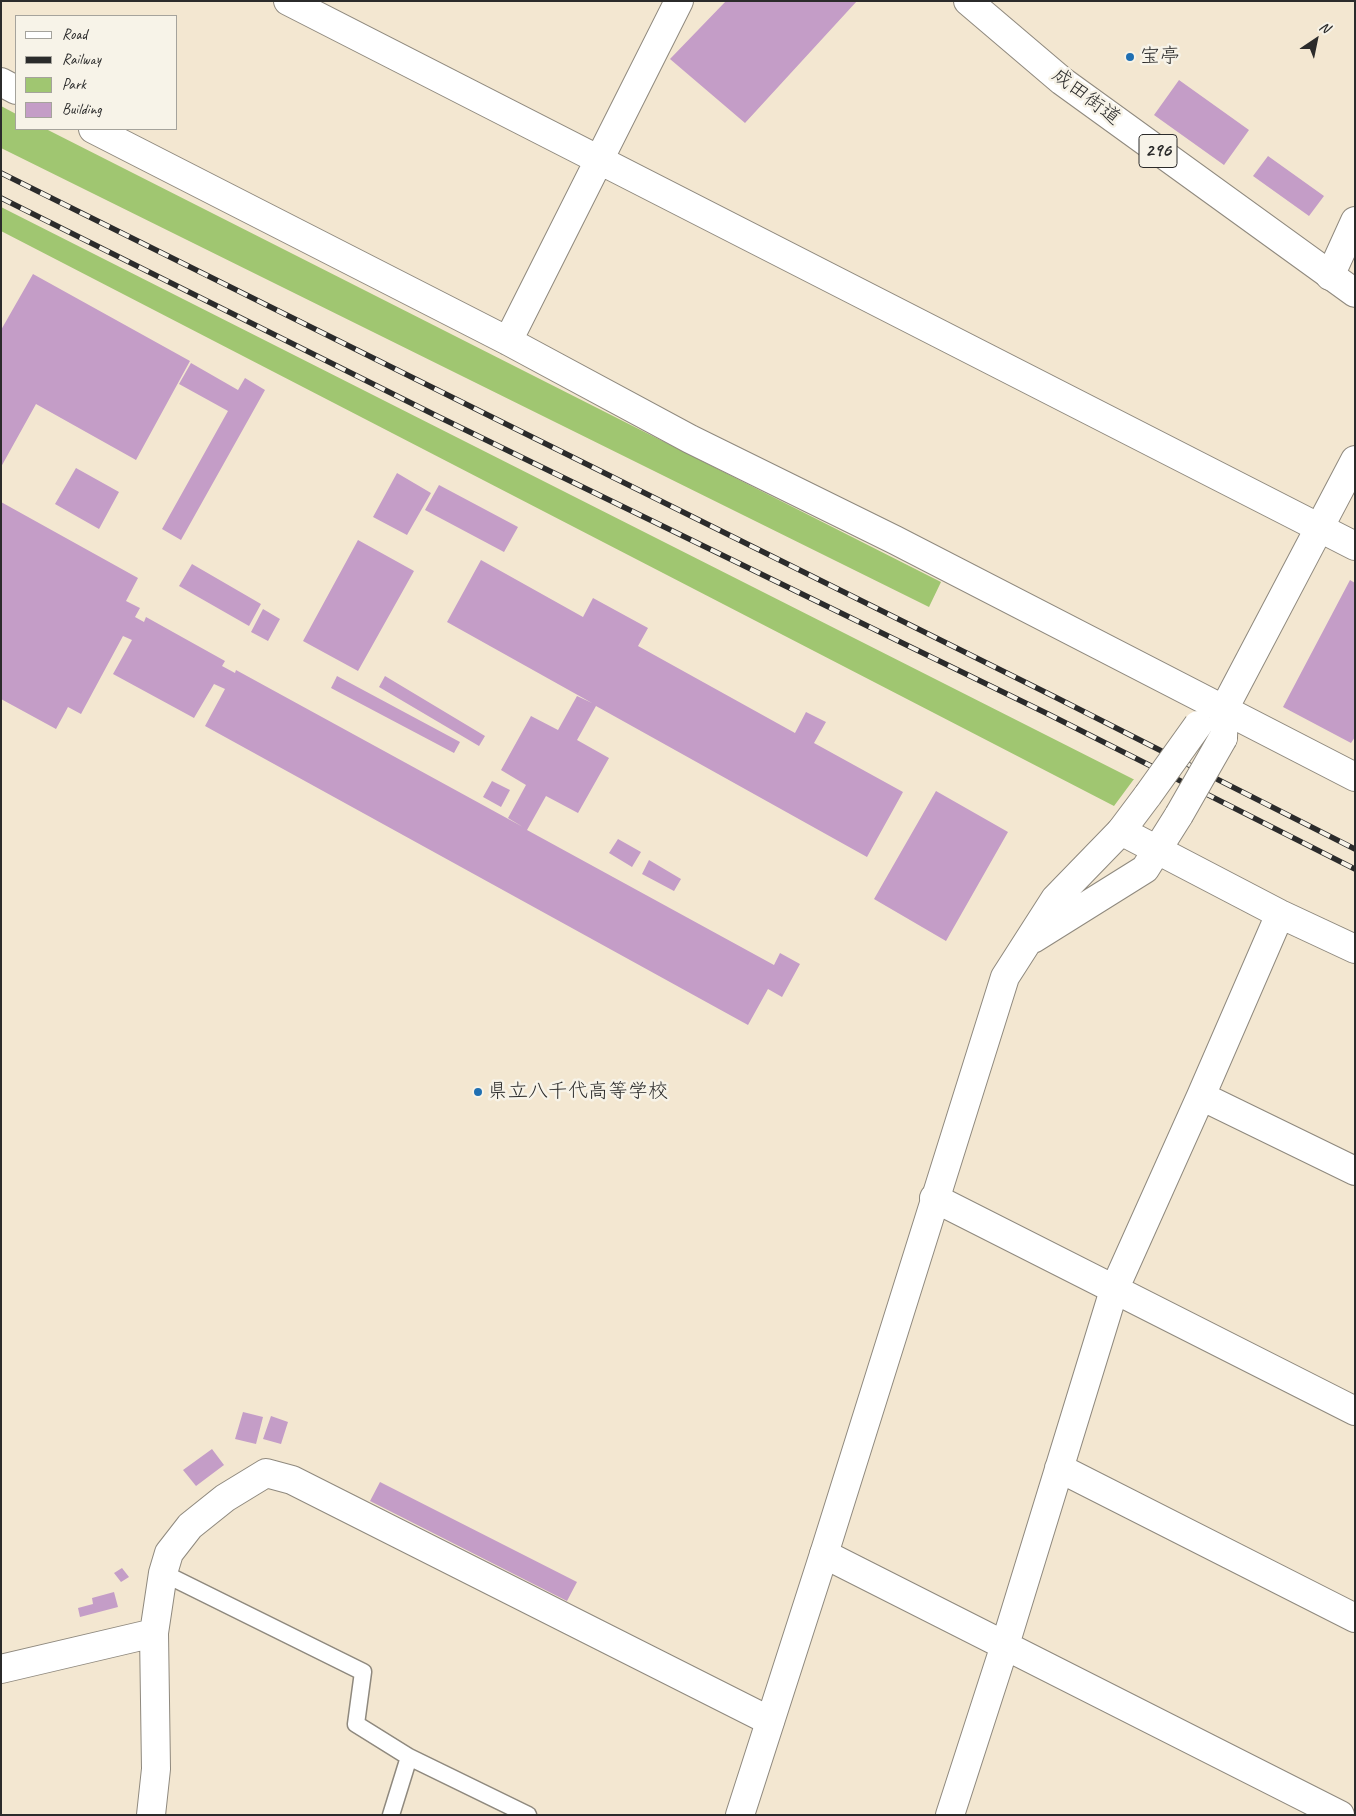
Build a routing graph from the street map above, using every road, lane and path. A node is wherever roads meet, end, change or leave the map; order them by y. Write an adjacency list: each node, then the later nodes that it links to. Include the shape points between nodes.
1 (288, 1): 7 (main road)
2 (679, 1): 7 (main road)
3 (968, 1): 9 (main road, 成田街道 / 296, via 1062,81)
4 (1, 82): 5 (main road)
5 (15, 89)
6 (95, 130): 11 (main road)
7 (599, 160): 11 (main road); 13 (main road)
8 (1355, 221): 9 (main road)
9 (1330, 276): 10 (main road, 成田街道 / 296)
10 (1355, 293)
11 (508, 341): 15 (main road, via 690,439)
12 (1355, 460): 13 (main road)
13 (1320, 528): 14 (main road); 15 (main road)
14 (1355, 546)
15 (1224, 709): 16 (main road); 17 (main road, bridge, via 1198,725); 18 (main road, bridge, via 1223,738)
16 (1355, 777)
17 (1122, 831): 18 (main road); 20 (main road, via 1055,899)
18 (1157, 850): 19 (main road); 20 (main road, via 1145,869)
19 (1280, 914): 21 (main road); 22 (main road)
20 (1027, 942): 24 (main road, via 1005,977)
21 (1355, 949)
22 (1202, 1096): 23 (main road); 25 (main road)
23 (1355, 1171)
24 (934, 1198): 25 (main road); 28 (main road)
25 (1114, 1290): 26 (main road); 27 (main road)
26 (1355, 1411)
27 (1059, 1468): 30 (main road); 32 (main road)
28 (824, 1554): 32 (main road); 34 (main road)
29 (163, 1573): 31 (main road); 34 (main road, via 169,1552 190,1526 225,1498 266,1473 292,1480); 35 (lane, via 363,1672 356,1724)
30 (1355, 1618)
31 (154, 1633): 33 (main road); 36 (main road, via 156,1769)
32 (1005, 1645): 40 (main road); 41 (main road)
33 (1, 1670)
34 (770, 1721): 39 (main road)
35 (409, 1757): 37 (lane); 38 (lane)
36 (152, 1815)
37 (391, 1815)
38 (528, 1815)
39 (740, 1815)
40 (950, 1815)
41 (1340, 1815)

